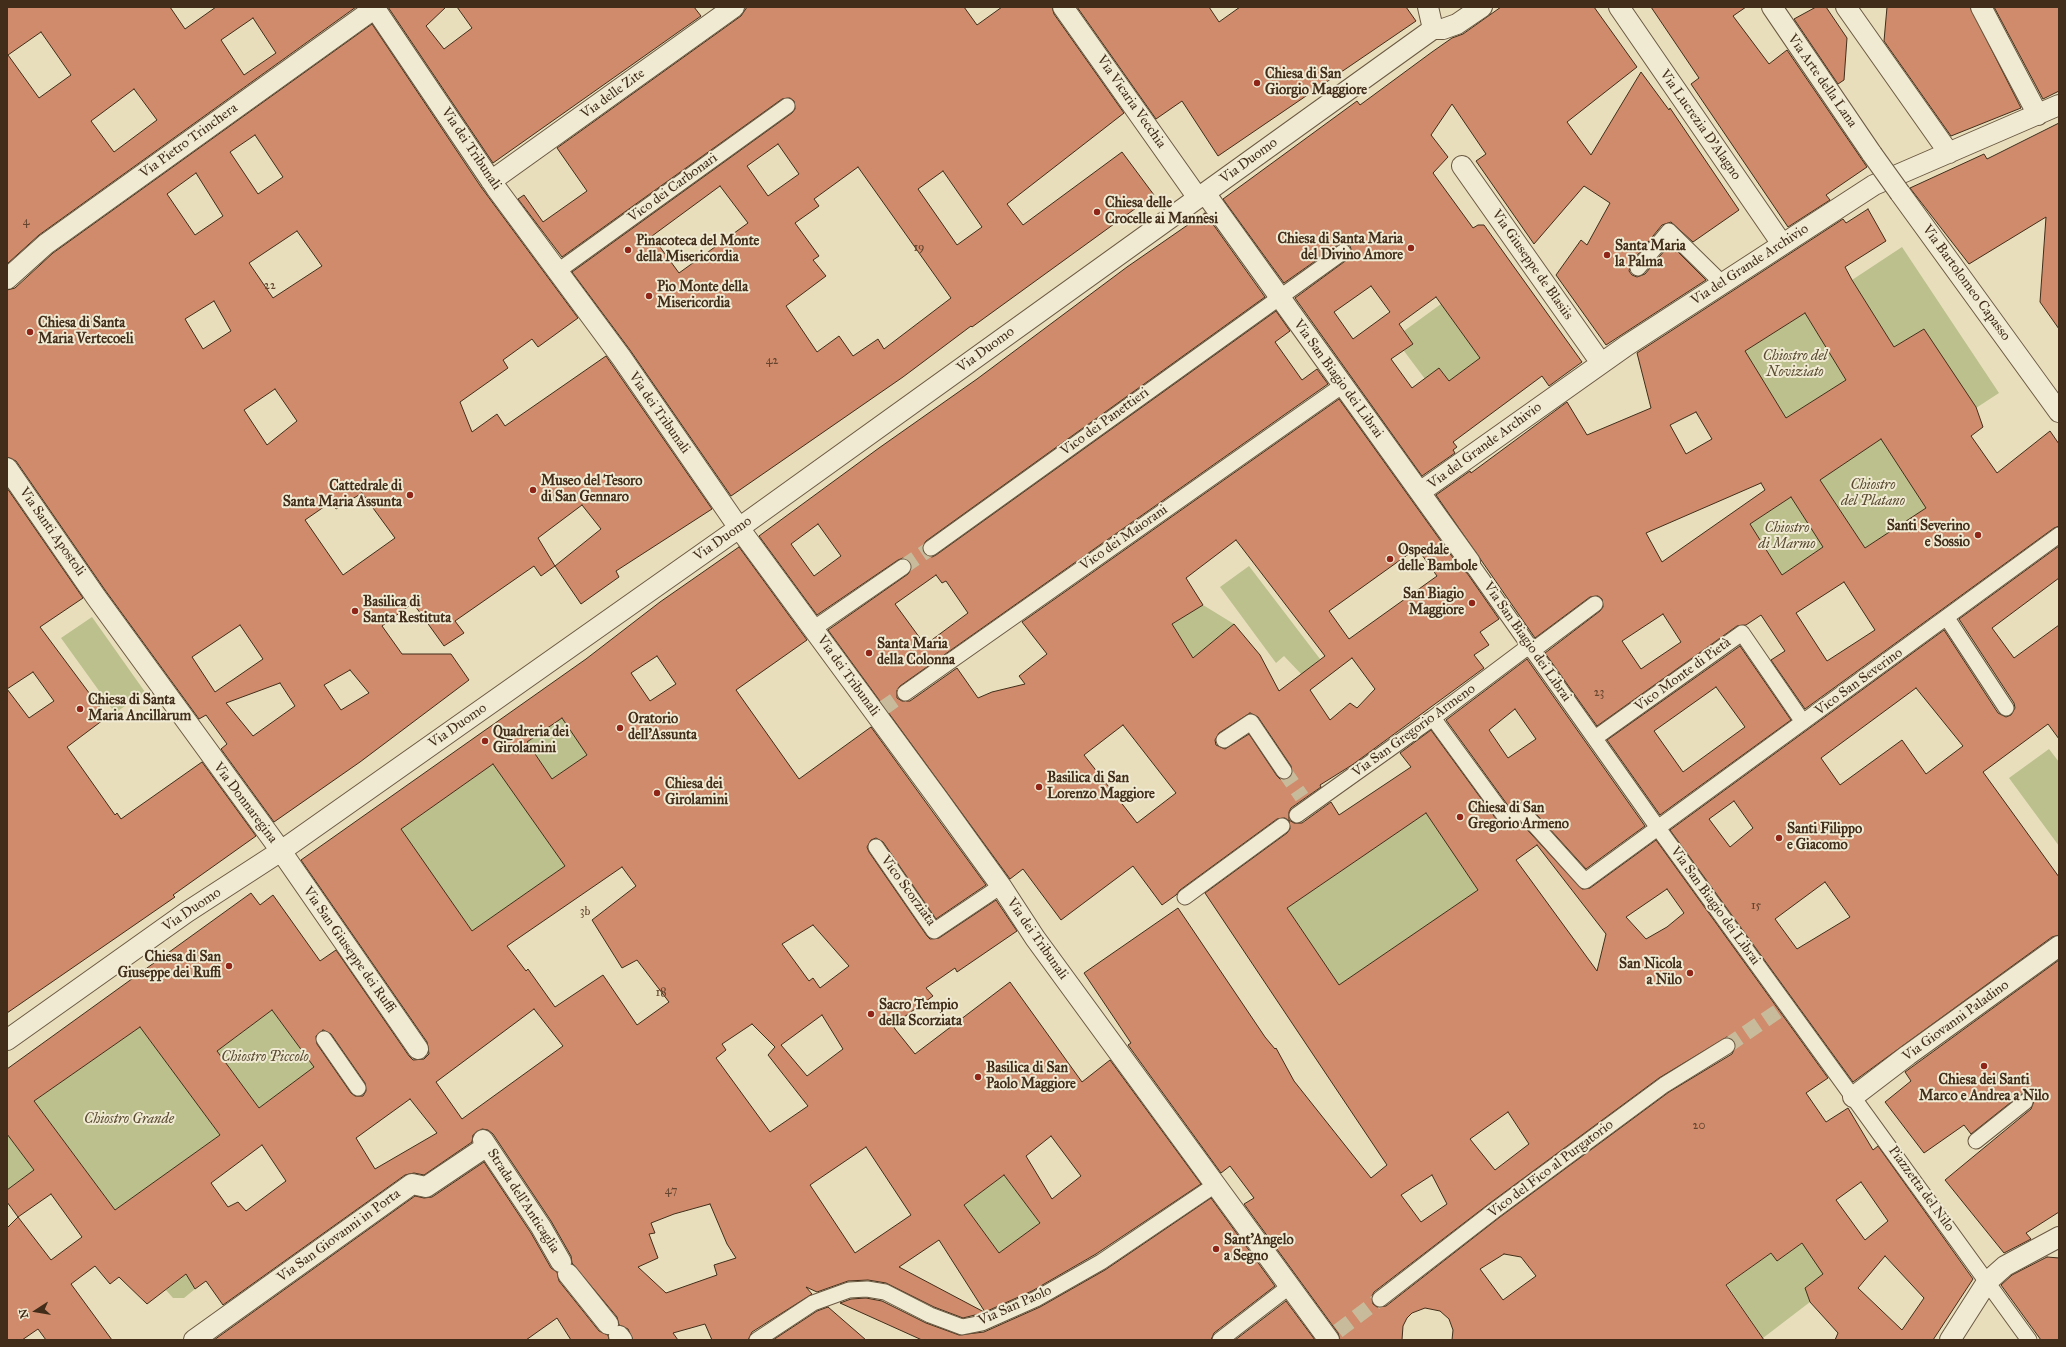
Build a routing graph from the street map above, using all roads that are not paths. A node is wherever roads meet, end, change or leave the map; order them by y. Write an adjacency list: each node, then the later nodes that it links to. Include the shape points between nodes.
1 (375, 7): 17 (street, Via dei Tribunali); 23 (street, Via Pietro Trinchera, via 46,244)
2 (734, 7): 17 (street, Via delle Zite)
3 (1063, 7): 18 (street, Via Vicaria Vecchia)
4 (1428, 7): 10 (street)
5 (1482, 7): 10 (street, Via Duomo, via 1457,24 1443,29)
6 (1619, 7): 19 (street, Via Lucrezia D'Alagno)
7 (1772, 7): 15 (street, Via Arte della Lana)
8 (1846, 7): 14 (street)
9 (1981, 7): 13 (street)
10 (1433, 29): 18 (street, Via Duomo)
11 (2059, 105): 13 (street, Via del Grande Archivio)
12 (787, 106): 22 (street, Vico dei Carbonari)
13 (2038, 115): 14 (street, Via del Grande Archivio)
14 (1949, 153): 19 (street, Via del Grande Archivio, via 1874,185)
15 (1872, 154): 28 (street, Via Bartolomeo Capasso, bridge)
16 (1462, 166): 26 (street, Via Giuseppe de Blasiis)
17 (491, 181): 22 (street, Via dei Tribunali)
18 (1202, 195): 25 (street, Via San Biagio dei Librai); 31 (street, Via Duomo)
19 (1782, 244): 24 (street, Via del Grande Archivio)
20 (1343, 252): 25 (street, Vico dei Panettieri)
21 (1638, 268): 24 (street, via 1669,231)
22 (558, 271): 31 (street, Via dei Tribunali)
23 (7, 279)
24 (1722, 283): 26 (street, Via del Grande Archivio)
25 (1279, 297): 27 (street, Via San Biagio dei Librai); 33 (street, Vico dei Panettieri)
26 (1601, 363): 30 (street, Via del Grande Archivio)
27 (1343, 385): 30 (street, Via San Biagio dei Librai); 40 (street, Vico dei Maiorani)
28 (2059, 412)
29 (7, 468): 46 (street, Via Santi Apostoli, via 96,597)
30 (1420, 492): 34 (street, Via San Biagio dei Librai)
31 (739, 528): 38 (street, Via dei Tribunali); 52 (street, Via Duomo)
32 (2059, 535): 37 (street, Vico San Severino)
33 (931, 548)
34 (1470, 562): 39 (street, Via San Biagio dei Librai)
35 (903, 567): 38 (street)
36 (1595, 604): 39 (street, Via San Gregorio Armeno)
37 (1947, 618): 41 (street); 43 (street, Vico San Severino)
38 (813, 629): 53 (street, Via dei Tribunali, via 879,712)
39 (1531, 648): 42 (street, Via San Gregorio Armeno); 44 (street, Via San Biagio dei Librai)
40 (905, 693)
41 (2006, 708)
42 (1433, 718): 48 (street, Via San Gregorio Armeno); 50 (street, Vico San Severino, via 1506,818 1522,811 1585,881)
43 (1803, 722): 44 (street, Vico Monte di Pietà, via 1742,633); 50 (street, Vico San Severino)
44 (1595, 738): 50 (street, Via San Biagio dei Librai)
45 (1224, 740): 47 (street, via 1250,722)
46 (210, 754): 52 (street, Via Donnaregina)
47 (1284, 771)
48 (1303, 806)
49 (1282, 826): 54 (street)
50 (1658, 828): 61 (street, Via San Biagio dei Librai)
51 (876, 847): 53 (street, Vico Scorziata, via 934,931)
52 (281, 851): 57 (street, Via Duomo, via 187,912); 59 (street, Via San Giuseppe dei Ruffi)
53 (1001, 886): 65 (street, Via dei Tribunali, via 1035,938)
54 (1185, 897)
55 (2059, 946): 61 (street, Via Giovanni Paladino)
56 (324, 1039): 60 (street)
57 (7, 1040)
58 (1727, 1046): 69 (street, Vico del Fico al Purgatorio, via 1652,1094)
59 (418, 1049)
60 (358, 1088)
61 (1853, 1097): 67 (street, Piazzetta del Nilo)
62 (2025, 1102): 63 (street)
63 (1976, 1141)
64 (485, 1143): 70 (street, Strada dell'Anticaglia, via 565,1268); 72 (street, Via San Giovanni in Porta, via 426,1187 412,1184)
65 (1215, 1185): 68 (street, Via dei Tribunali); 73 (street, Via San Paolo, via 1100,1262 1036,1299 982,1323 962,1326 930,1316 886,1292 849,1290 813,1303)
66 (2057, 1242): 67 (street, via 2005,1266)
67 (1987, 1282): 75 (street); 76 (street, Piazzetta del Nilo)
68 (1290, 1286): 71 (street, Via dei Tribunali); 74 (street)
69 (1380, 1299)
70 (616, 1333)
71 (1331, 1336)
72 (194, 1340)
73 (757, 1340)
74 (1220, 1340)
75 (1950, 1340)
76 (2029, 1340)

